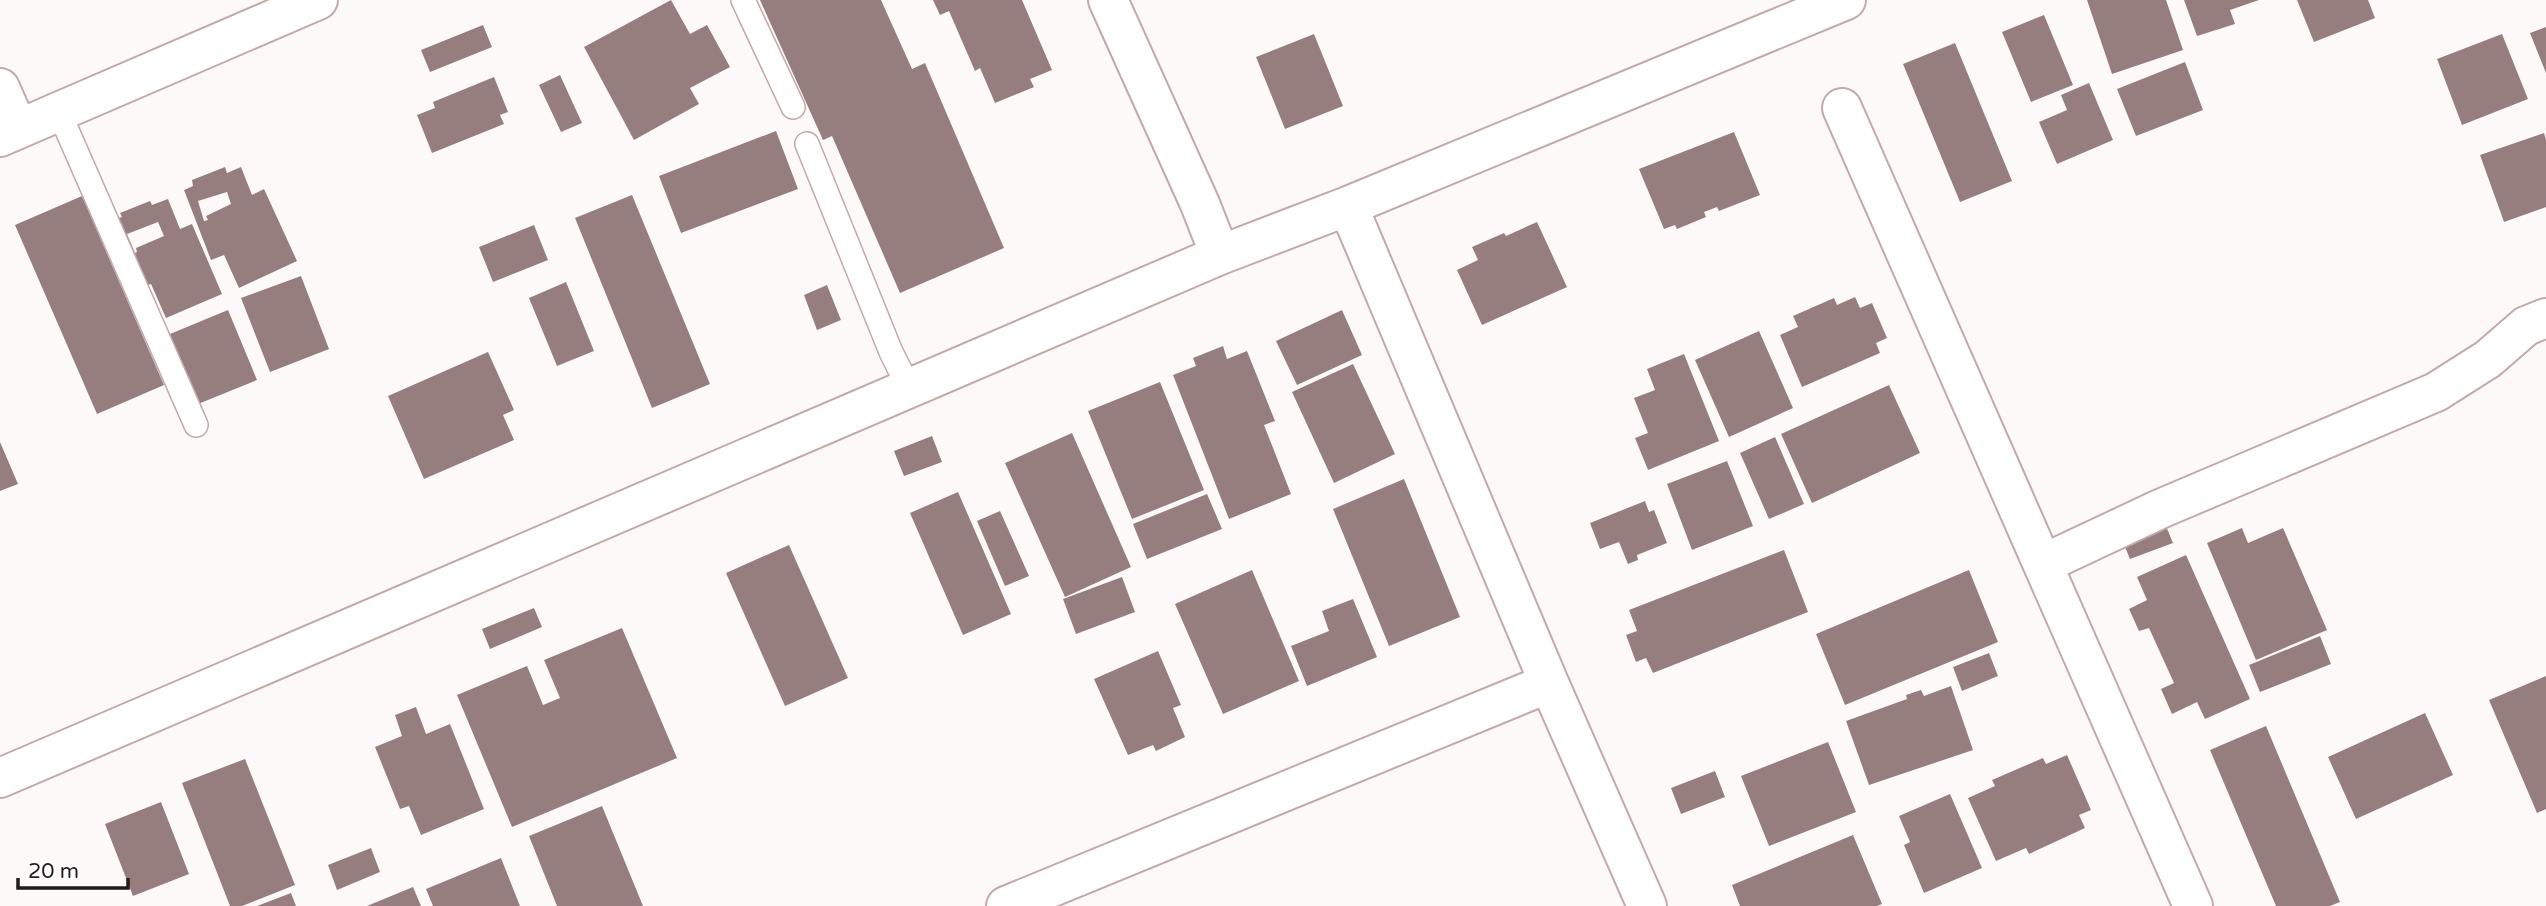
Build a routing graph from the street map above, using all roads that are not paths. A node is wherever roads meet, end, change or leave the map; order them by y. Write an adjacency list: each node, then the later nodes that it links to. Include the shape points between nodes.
1 (318, 0): 8 (street)
2 (743, 0): 6 (lane)
3 (1108, 0): 12 (street)
4 (1846, 0): 11 (street)
5 (0, 88): 9 (street)
6 (793, 107)
7 (1842, 108): 16 (street)
8 (59, 111): 9 (street); 15 (lane)
9 (9, 133)
10 (807, 144): 14 (lane)
11 (1348, 206): 12 (street); 17 (street)
12 (1220, 255): 14 (street)
13 (2546, 318): 16 (street, via 2526,326 2488,359 2436,392)
14 (909, 388): 18 (street)
15 (196, 425)
16 (2043, 564): 21 (street)
17 (1549, 683): 19 (street); 20 (street)
18 (0, 778)
19 (1006, 906)
20 (1647, 906)
21 (2193, 906)

